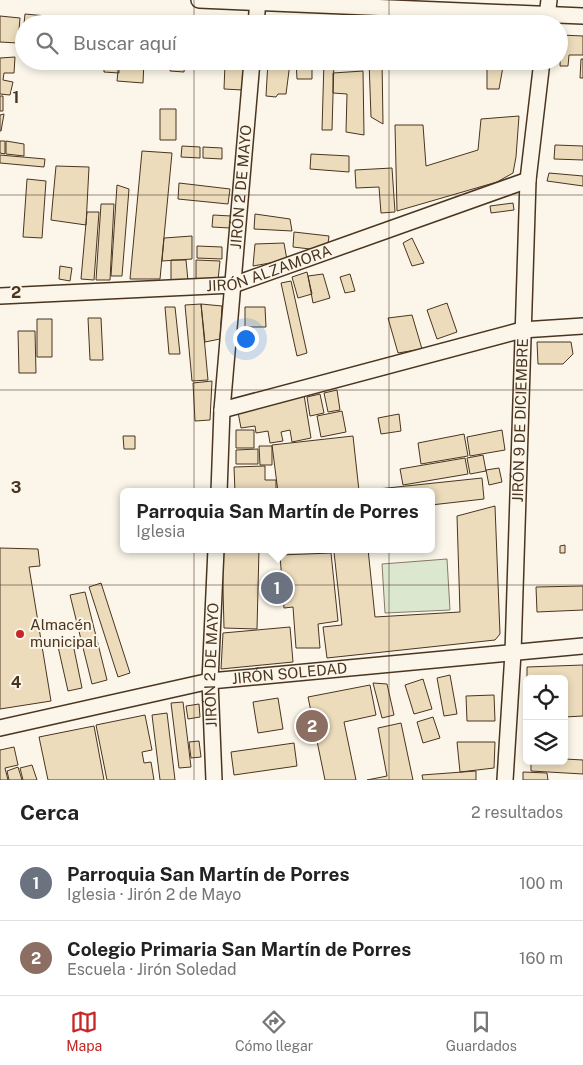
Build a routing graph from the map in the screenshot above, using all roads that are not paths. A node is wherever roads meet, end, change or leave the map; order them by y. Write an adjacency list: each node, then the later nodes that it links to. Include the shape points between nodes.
1 (199, 0): 3 (street)
2 (549, 0): 6 (street)
3 (258, 1): 4 (street); 5 (street)
4 (257, 15)
5 (470, 15)
6 (547, 15)
7 (583, 16): 8 (street)
8 (568, 18)
9 (251, 70): 12 (street, JIRÓN 2 DE MAYO)
10 (541, 70): 11 (street, JIRÓN 9 DE DICIEMBRE)
11 (528, 180): 12 (street, JIRÓN ALZAMORA); 15 (street, JIRÓN 9 DE DICIEMBRE)
12 (232, 286): 13 (street, JIRÓN ALZAMORA); 16 (street, JIRÓN 2 DE MAYO)
13 (0, 296)
14 (583, 326): 15 (street)
15 (522, 330): 16 (street); 20 (street, JIRÓN 9 DE DICIEMBRE)
16 (222, 410): 17 (street, JIRÓN 2 DE MAYO)
17 (218, 488)
18 (216, 553): 21 (street, JIRÓN 2 DE MAYO)
19 (583, 646): 20 (street, JIRÓN SOLEDAD)
20 (514, 653): 21 (street, JIRÓN SOLEDAD); 24 (street, JIRÓN 9 DE DICIEMBRE)
21 (210, 681): 22 (street, JIRÓN SOLEDAD); 23 (street, JIRÓN 2 DE MAYO)
22 (0, 728)
23 (214, 780)
24 (505, 780)

